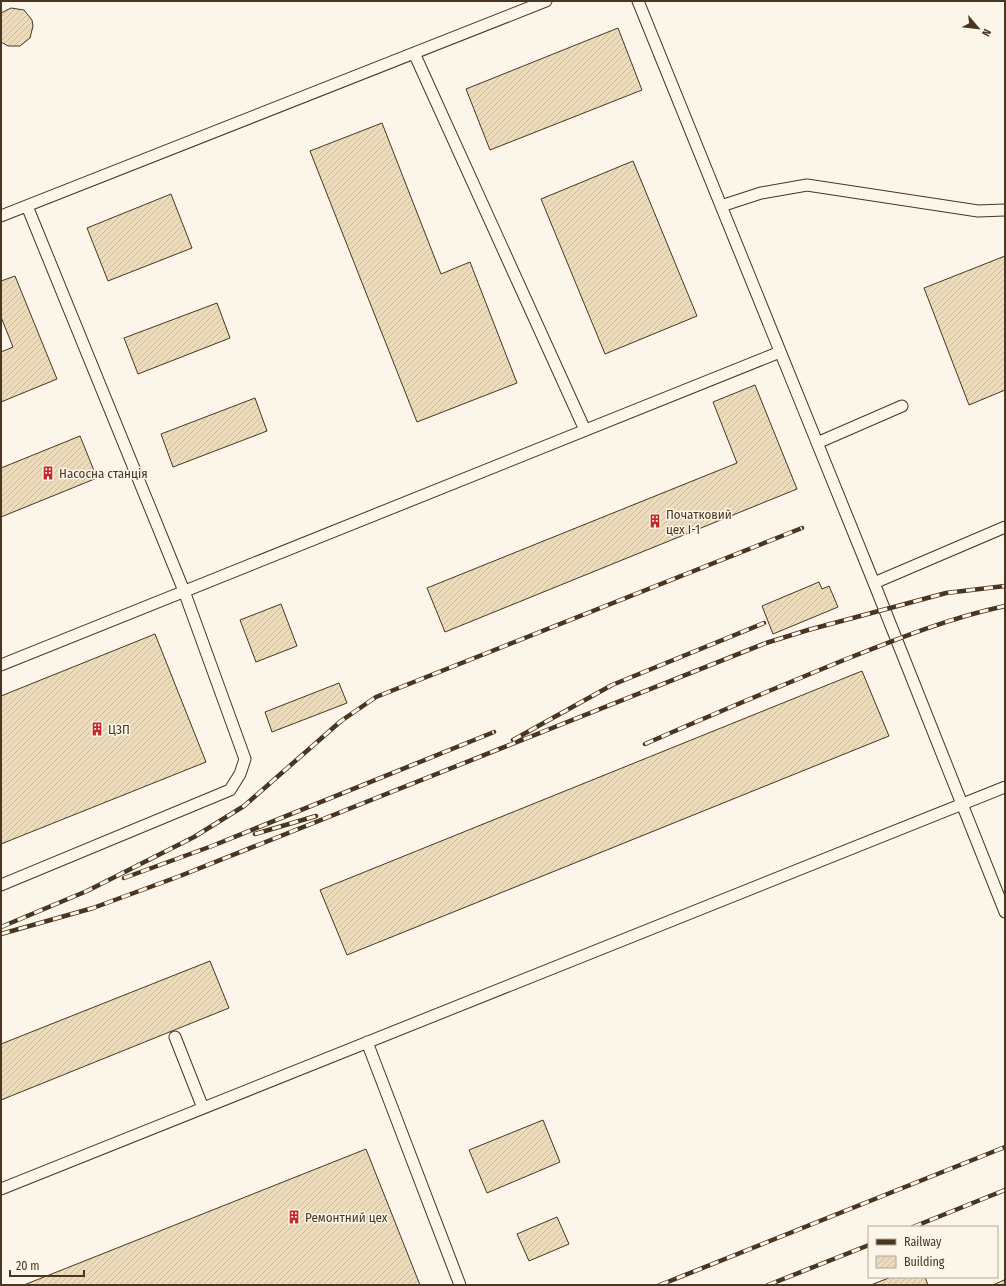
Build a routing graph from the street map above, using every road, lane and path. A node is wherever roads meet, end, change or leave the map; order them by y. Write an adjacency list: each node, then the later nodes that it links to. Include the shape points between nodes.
1 (546, 1): 3 (lane)
2 (638, 1): 5 (lane)
3 (414, 53): 4 (lane); 10 (lane)
4 (27, 206): 7 (lane); 14 (lane)
5 (721, 206): 6 (lane, via 761,193 808,185 978,212); 8 (lane)
6 (1005, 210)
7 (1, 216)
8 (780, 352): 10 (lane); 11 (lane)
9 (902, 406): 11 (lane)
10 (586, 430): 14 (lane)
11 (817, 443): 13 (lane)
12 (1005, 527): 13 (lane)
13 (874, 583): 17 (lane)
14 (184, 591): 15 (lane); 18 (lane, via 245,759 240,774 230,790)
15 (1, 665)
16 (1005, 787): 17 (lane)
17 (962, 804): 19 (lane); 21 (lane)
18 (1, 886)
19 (1005, 912)
20 (175, 1037): 22 (lane)
21 (367, 1042): 22 (lane); 24 (lane)
22 (203, 1108): 23 (lane)
23 (1, 1189)
24 (460, 1285)

